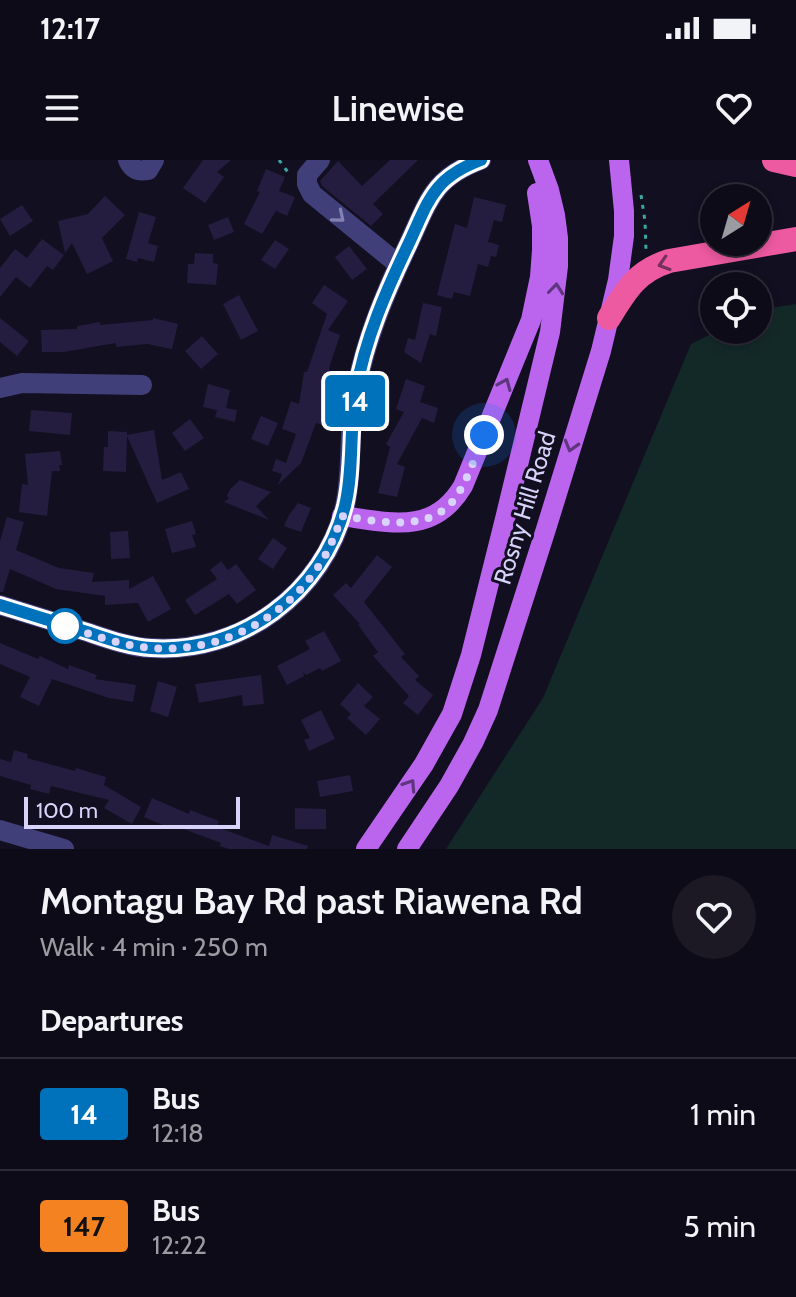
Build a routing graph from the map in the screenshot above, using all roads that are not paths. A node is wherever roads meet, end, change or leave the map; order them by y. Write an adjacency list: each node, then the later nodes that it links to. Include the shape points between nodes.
1 (128, 160): 2 (street, via 140,171 148,170)
2 (154, 160)
3 (320, 160): 11 (street, one-way to 11, via 307,175 312,194)
4 (527, 160): 15 (main road, one-way to 4, via 422,520 450,505 463,486 537,298 542,226)
5 (538, 160): 20 (main road, Rosny Hill Road, one-way to 5, via 452,714 505,519 550,332 558,266 555,215)
6 (619, 160): 12 (main road, Rosny Hill Road, via 624,236)
7 (774, 160): 9 (highway)
8 (473, 161): 11 (street, via 436,190)
9 (796, 165)
10 (796, 239): 12 (highway, one-way to 12, via 657,265 634,282)
11 (399, 265): 15 (street, via 361,366)
12 (609, 318): 17 (main road, Rosny Hill Road, one-way to 17, via 488,710)
13 (142, 385): 14 (street, via 22,383)
14 (0, 388)
15 (342, 516): 16 (street, via 326,554 287,602 254,626 216,642 149,648)
16 (0, 605)
17 (429, 818): 21 (main road); 22 (main road, Rosny Hill Road)
18 (0, 830): 19 (street)
19 (47, 847)
20 (366, 849)
21 (397, 849)
22 (407, 849)

